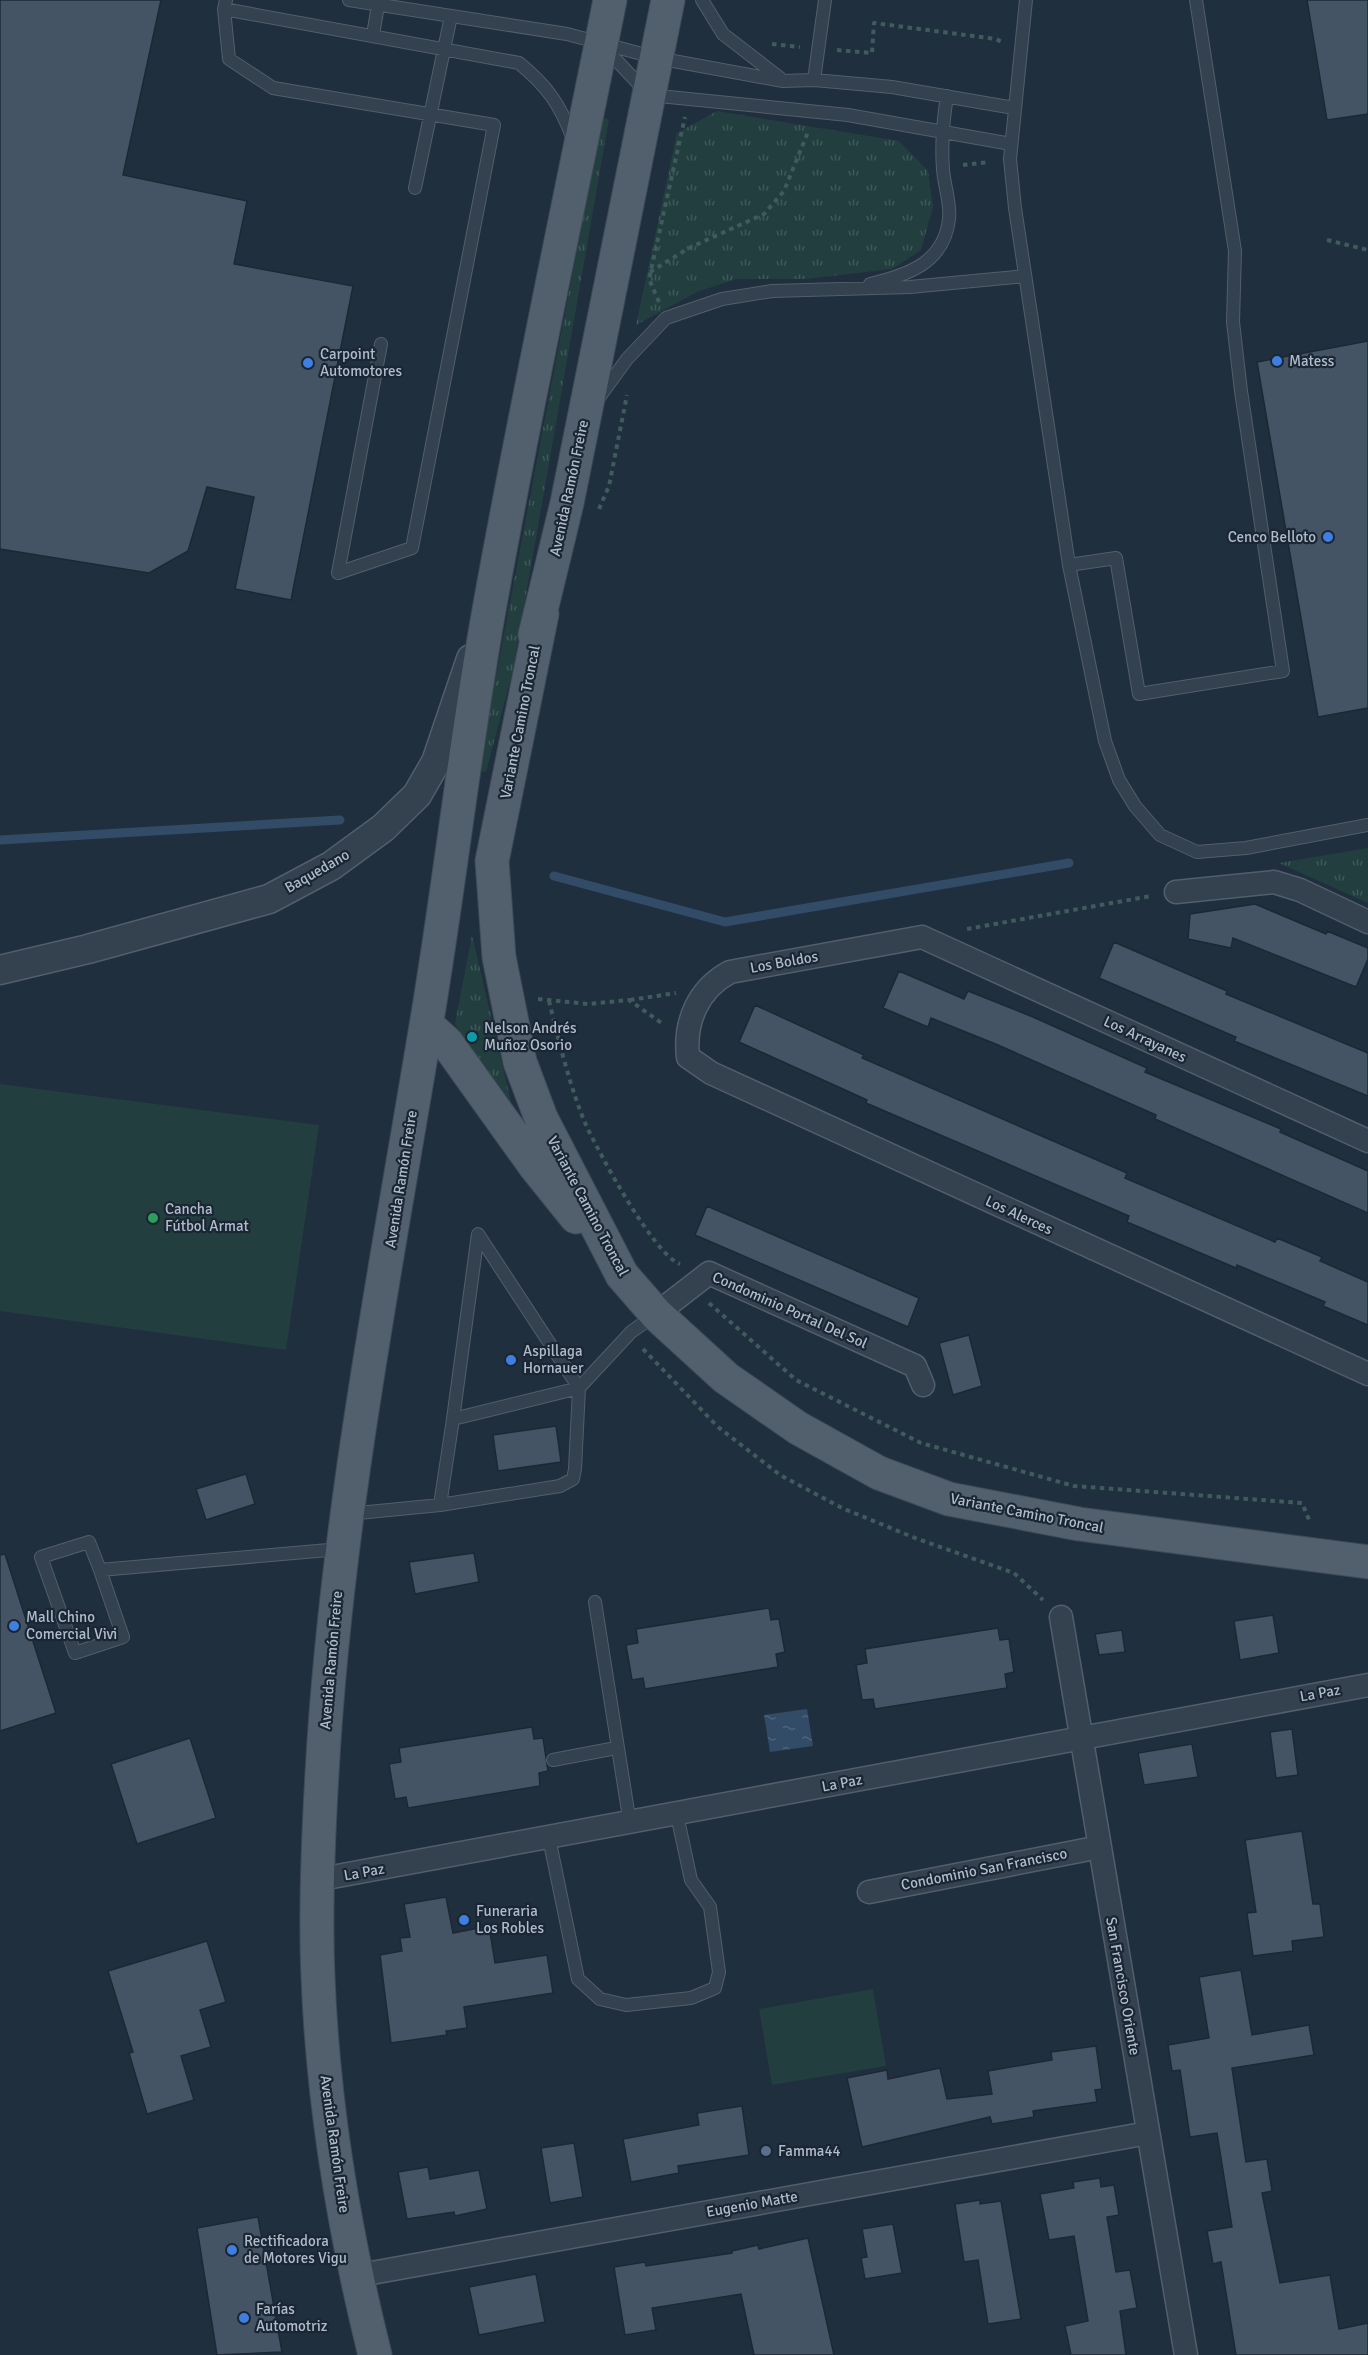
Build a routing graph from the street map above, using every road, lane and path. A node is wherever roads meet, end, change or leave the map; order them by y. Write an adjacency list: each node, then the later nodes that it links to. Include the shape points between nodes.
1 (349, 0): 9 (lane)
2 (610, 0): 13 (main road, Avenida Ramón Freire)
3 (668, 0): 17 (main road, Avenida Ramón Freire)
4 (702, 0): 19 (lane, via 723,34)
5 (825, 0): 15 (lane)
6 (1026, 0): 16 (lane)
7 (1196, 0): 42 (lane, via 1234,251 1233,322 1241,391 1283,671 1138,694 1116,558)
8 (225, 5): 11 (lane); 25 (lane, via 229,59 273,88)
9 (378, 5): 10 (lane); 11 (lane)
10 (451, 16): 13 (lane, via 567,34); 14 (lane)
11 (373, 35): 14 (lane)
12 (764, 41): 15 (path)
13 (601, 44): 17 (lane); 20 (lane); 28 (main road, Avenida Ramón Freire)
14 (444, 48): 25 (lane); 28 (lane, via 519,63 544,83 558,104)
15 (819, 48): 16 (path, via 872,53 874,23 996,39); 18 (lane)
16 (1020, 54): 23 (lane)
17 (657, 58): 19 (lane); 20 (main road, Avenida Ramón Freire)
18 (814, 80): 19 (lane); 21 (lane)
19 (783, 81)
20 (649, 94): 22 (lane); 40 (main road, Avenida Ramón Freire)
21 (947, 96): 23 (lane); 26 (lane)
22 (689, 99): 24 (lane); 34 (path)
23 (1014, 108): 27 (lane)
24 (816, 112): 26 (lane); 34 (path, via 784,191 764,214 689,248)
25 (430, 113): 31 (lane); 38 (lane, via 494,125 412,548 338,573)
26 (941, 133): 27 (lane); 30 (lane)
27 (1011, 144): 29 (lane)
28 (579, 156): 43 (main road, Avenida Ramón Freire)
29 (1010, 159): 30 (path); 35 (lane)
30 (942, 164): 36 (lane, via 949,218 942,244 924,266)
31 (415, 188)
32 (1327, 240): 33 (path)
33 (1368, 250)
34 (650, 272): 37 (path, via 649,279)
35 (1025, 276): 36 (lane); 42 (lane)
36 (837, 291): 37 (lane, via 772,291 722,299)
37 (666, 318): 40 (lane, via 627,359)
38 (381, 344)
39 (629, 387): 41 (path, via 609,486)
40 (583, 419): 44 (main road, Avenida Ramón Freire)
41 (597, 516)
42 (1069, 565): 45 (lane, via 1105,741 1119,780 1160,836 1197,852 1246,848)
43 (490, 602): 49 (main road, Avenida Ramón Freire); 50 (street, Baquedano, via 436,762 417,795 383,828 331,866 269,899)
44 (542, 614): 49 (main road, Avenida Ramón Freire); 52 (main road, Variante Camino Troncal, via 492,861)
45 (1368, 825)
46 (1176, 892): 47 (street, via 1274,882); 48 (path)
47 (1368, 922)
48 (922, 937): 51 (street, Los Boldos, via 730,972); 57 (street, Los Arrayanes)
49 (436, 967): 55 (main road, Avenida Ramón Freire)
50 (0, 970)
51 (707, 989): 53 (path); 56 (street, Los Boldos, via 694,1009)
52 (505, 993): 54 (path); 58 (main road, Variante Camino Troncal, via 520,1062 541,1118)
53 (629, 1000): 54 (path, via 588,1004); 56 (path)
54 (549, 1001): 59 (path, via 586,1124 650,1236 673,1261 695,1269)
55 (427, 1024): 58 (main road, via 447,1042 535,1166); 66 (main road, Avenida Ramón Freire)
56 (686, 1040): 61 (street, Los Alerces, via 688,1057 711,1073)
57 (1368, 1141)
58 (622, 1275): 60 (main road, Variante Camino Troncal)
59 (700, 1280): 60 (street, Condominio Portal Del Sol); 62 (street, Condominio Portal Del Sol, via 709,1273 915,1366); 69 (path, via 710,1305 796,1380 921,1443 1074,1486 1302,1503)
60 (644, 1323): 63 (lane); 69 (main road, Variante Camino Troncal, via 798,1428 879,1473 939,1495 1079,1524); 73 (path, via 648,1357 718,1427 780,1475 842,1508 1014,1573)
61 (1368, 1374)
62 (923, 1385)
63 (579, 1388): 64 (lane); 64 (lane, via 478,1234); 65 (lane, via 573,1479 560,1486)
64 (453, 1419): 65 (lane)
65 (440, 1505): 66 (lane)
66 (345, 1514): 68 (main road, Avenida Ramón Freire)
67 (1368, 1547): 69 (street)
68 (342, 1549): 71 (lane); 82 (main road, Avenida Ramón Freire, via 328,1669)
69 (1325, 1557): 70 (main road, Variante Camino Troncal)
70 (1368, 1562)
71 (100, 1570): 71 (lane, via 89,1542 41,1557 75,1653 123,1637)
72 (595, 1602): 76 (lane)
73 (1061, 1617): 75 (street, San Francisco Oriente)
74 (1368, 1685): 75 (street, La Paz)
75 (1080, 1737): 78 (street, La Paz); 81 (street, San Francisco Oriente)
76 (616, 1748): 77 (lane); 79 (lane)
77 (553, 1760)
78 (677, 1815): 79 (street, La Paz); 80 (lane, via 691,1880 710,1907 719,1972 715,1988 691,1998 626,2005 600,1999 578,1979)
79 (630, 1824): 80 (street, La Paz)
80 (549, 1838): 82 (street, La Paz)
81 (1100, 1847): 83 (street, Condominio San Francisco); 84 (street, San Francisco Oriente)
82 (316, 1880): 85 (main road, Avenida Ramón Freire, via 326,2086)
83 (869, 1892)
84 (1148, 2133): 85 (street, Eugenio Matte); 87 (street, San Francisco Oriente)
85 (355, 2276): 86 (main road, Avenida Ramón Freire)
86 (375, 2355)
87 (1186, 2355)

